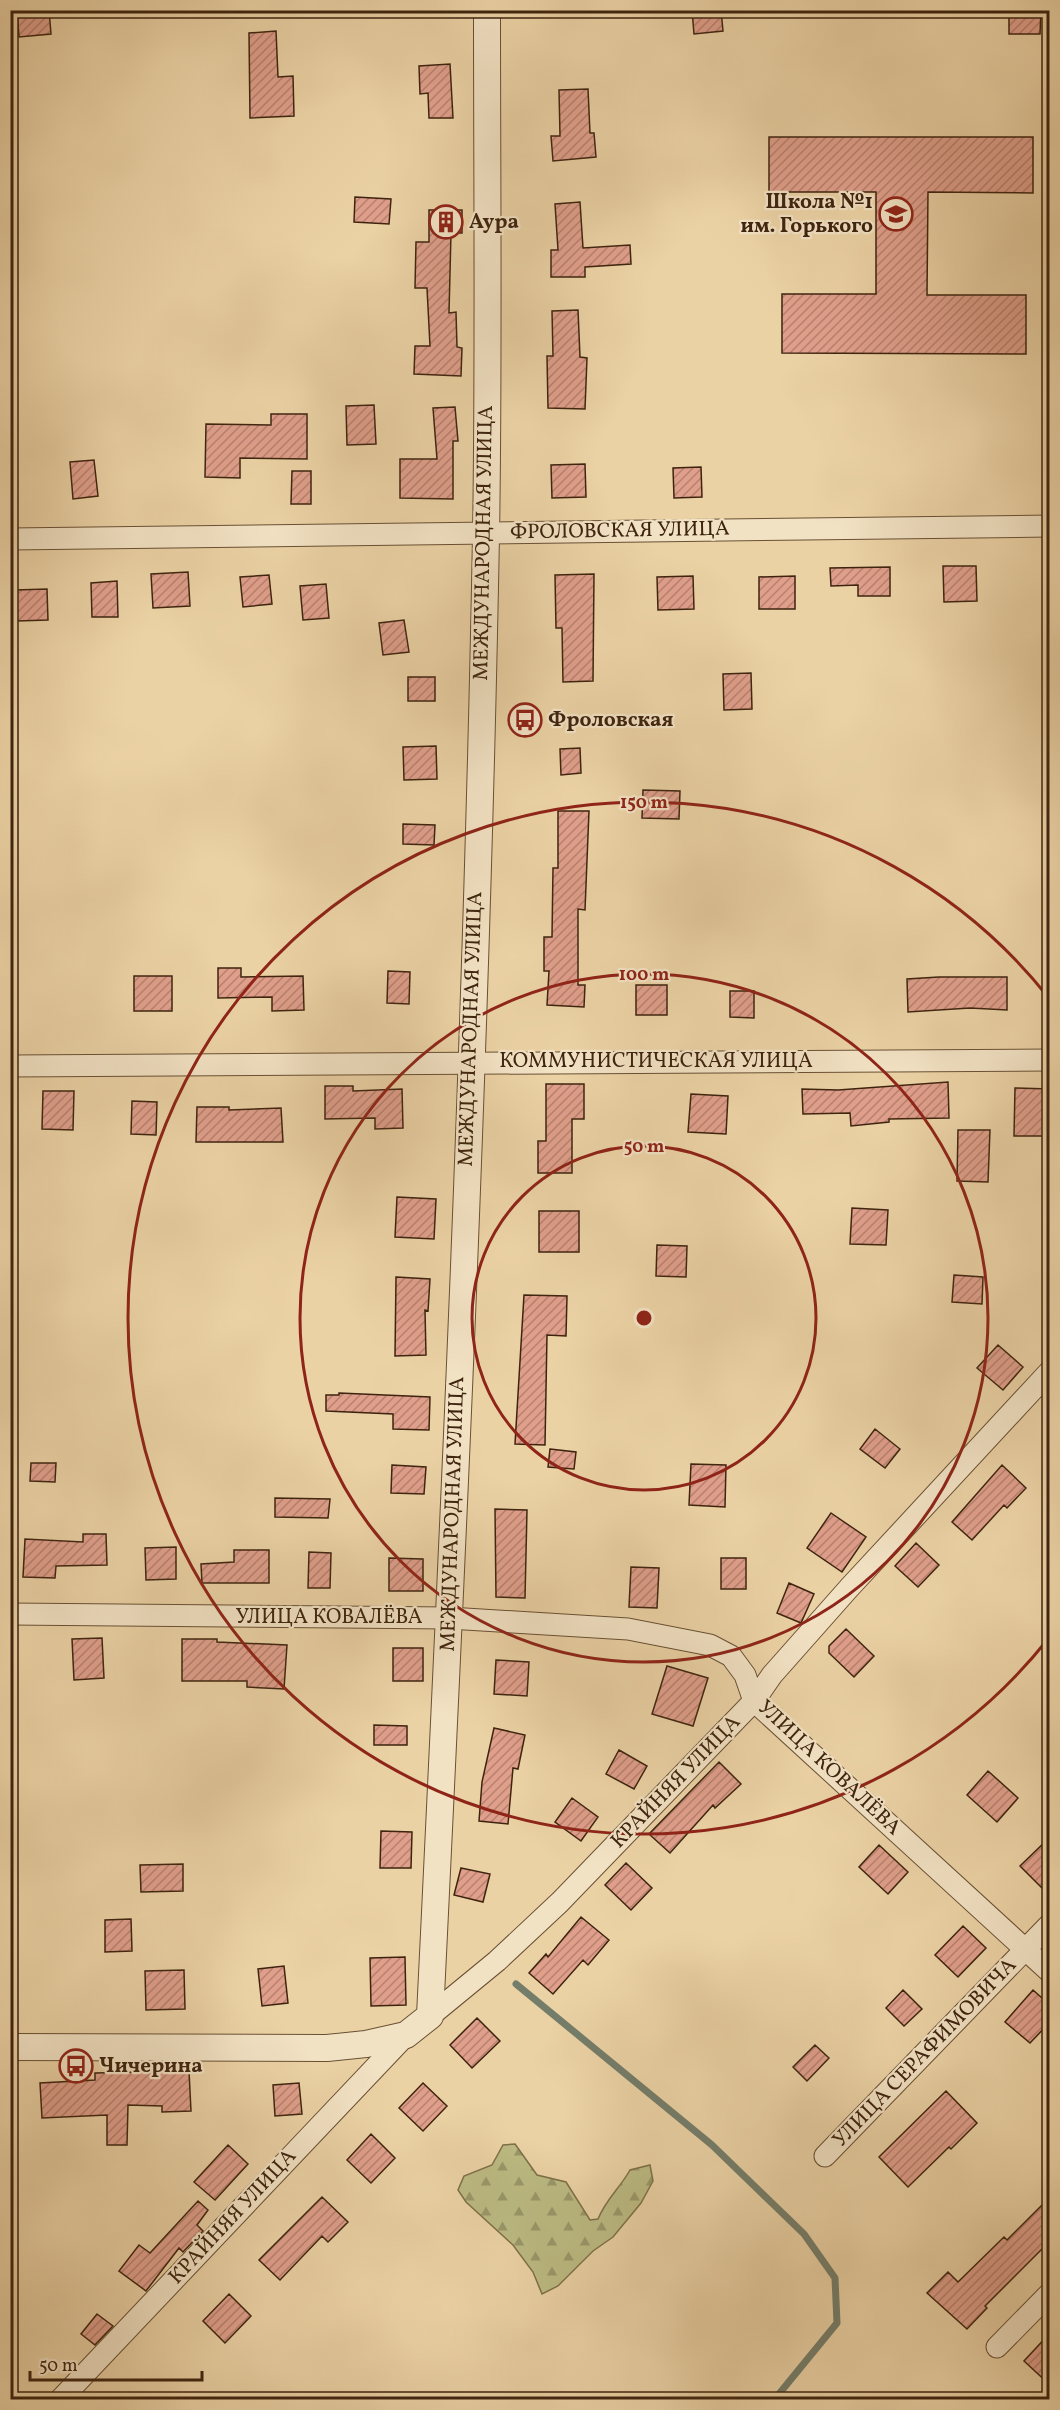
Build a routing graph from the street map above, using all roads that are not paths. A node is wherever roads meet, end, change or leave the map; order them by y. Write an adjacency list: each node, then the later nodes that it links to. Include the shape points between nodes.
1 (487, 10): 3 (street, МЕЖДУНАРОДНАЯ УЛИЦА)
2 (1050, 526): 3 (street, ФРОЛОВСКАЯ УЛИЦА)
3 (486, 533): 4 (street, ФРОЛОВСКАЯ УЛИЦА); 6 (street, МЕЖДУНАРОДНАЯ УЛИЦА)
4 (10, 539)
5 (1050, 1060): 6 (street, КОММУНИСТИЧЕСКАЯ УЛИЦА)
6 (471, 1062): 7 (street, КОММУНИСТИЧЕСКАЯ УЛИЦА); 10 (street, МЕЖДУНАРОДНАЯ УЛИЦА)
7 (10, 1066)
8 (1050, 1371): 11 (street, КРАЙНЯЯ УЛИЦА, via 849,1588)
9 (10, 1614): 10 (street, УЛИЦА КОВАЛЁВА)
10 (449, 1618): 11 (street, УЛИЦА КОВАЛЁВА, via 627,1629 710,1645 731,1656 745,1675); 15 (street, МЕЖДУНАРОДНАЯ УЛИЦА)
11 (754, 1701): 13 (street, УЛИЦА КОВАЛЁВА); 15 (street, КРАЙНЯЯ УЛИЦА, via 560,1902)
12 (1050, 1924): 13 (street, УЛИЦА СЕРАФИМОВИЧА)
13 (1025, 1949): 14 (street, УЛИЦА КОВАЛЁВА); 18 (street, УЛИЦА СЕРАФИМОВИЧА)
14 (1050, 1972)
15 (430, 2016): 16 (street)
16 (406, 2035): 17 (street, via 327,2048); 21 (street, КРАЙНЯЯ УЛИЦА)
17 (10, 2047)
18 (825, 2156)
19 (1050, 2293): 20 (street)
20 (997, 2347)
21 (60, 2400)

